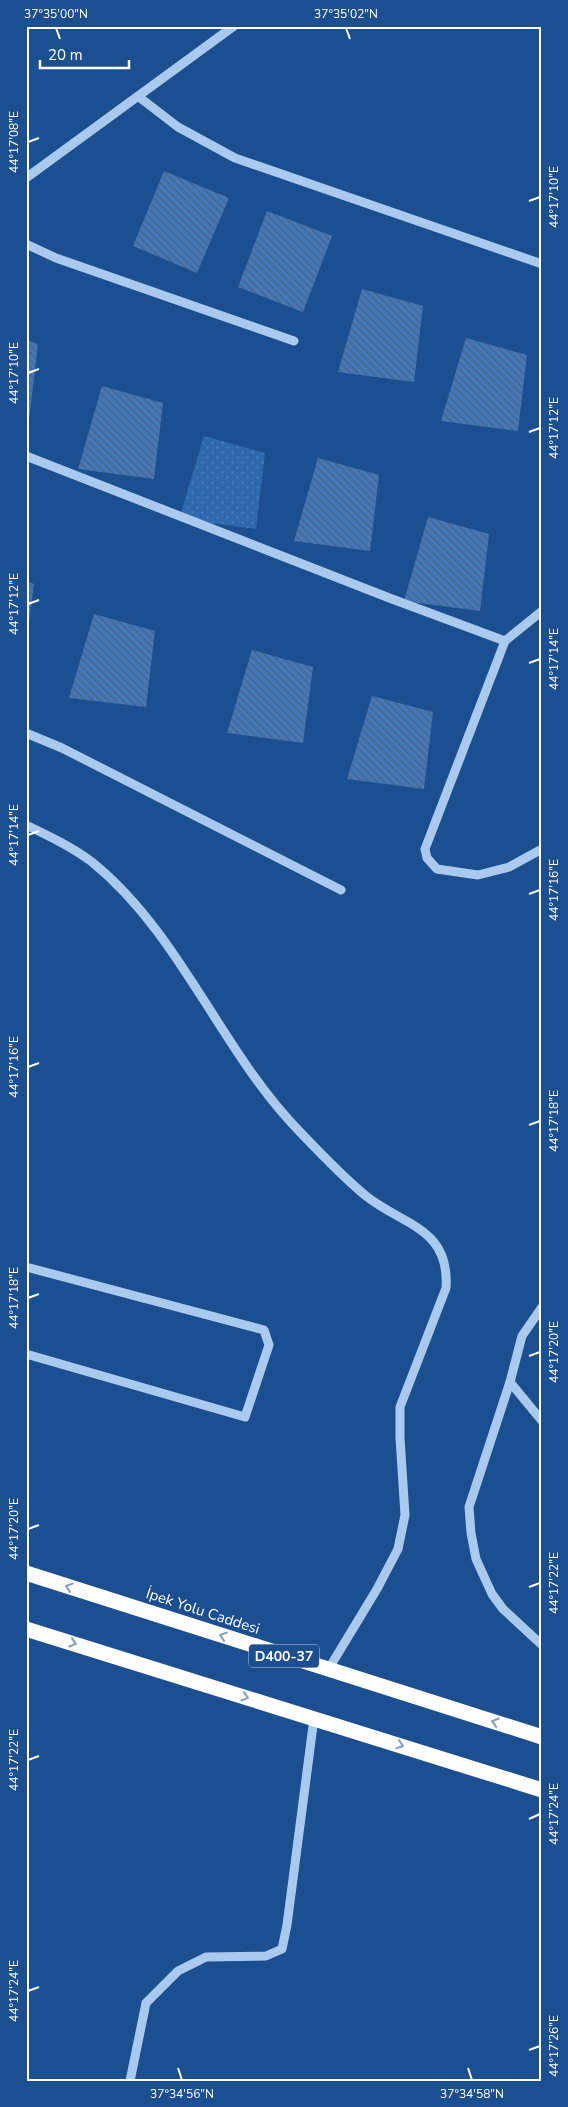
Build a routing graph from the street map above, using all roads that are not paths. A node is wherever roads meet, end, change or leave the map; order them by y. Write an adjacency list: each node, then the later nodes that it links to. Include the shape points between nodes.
1 (234, 26): 2 (street)
2 (139, 97): 3 (street); 5 (street, via 178,127 235,158)
3 (26, 178)
4 (26, 244): 6 (street, via 56,258)
5 (542, 264)
6 (294, 341)
7 (26, 456): 9 (street)
8 (542, 611): 9 (street)
9 (505, 641): 12 (street, via 425,849 427,858 437,869 478,875 509,867)
10 (26, 734): 13 (street, via 79,757)
11 (26, 825): 22 (street, via 58,840 91,862 131,899 160,935 257,1081 300,1132 367,1196 426,1232 443,1258 446,1288 400,1407 406,1515 398,1549)
12 (542, 850)
13 (341, 890)
14 (26, 1267): 16 (street, via 264,1330 269,1345 244,1417)
15 (542, 1307): 17 (street, via 522,1336)
16 (26, 1354)
17 (510, 1382): 18 (street); 21 (street, via 469,1507 471,1533 476,1559 492,1594 503,1610)
18 (542, 1421)
19 (26, 1573): 22 (highway, İpek Yolu Caddesi / D400-37, one-way to 19)
20 (26, 1629): 23 (highway, one-way to 23)
21 (542, 1645)
22 (328, 1670): 24 (highway, İpek Yolu Caddesi / D400-37, one-way to 22)
23 (314, 1718): 25 (highway, one-way to 25); 26 (street, via 282,1949 266,1956 206,1957 178,1971 146,2003)
24 (542, 1737)
25 (542, 1790)
26 (130, 2081)

